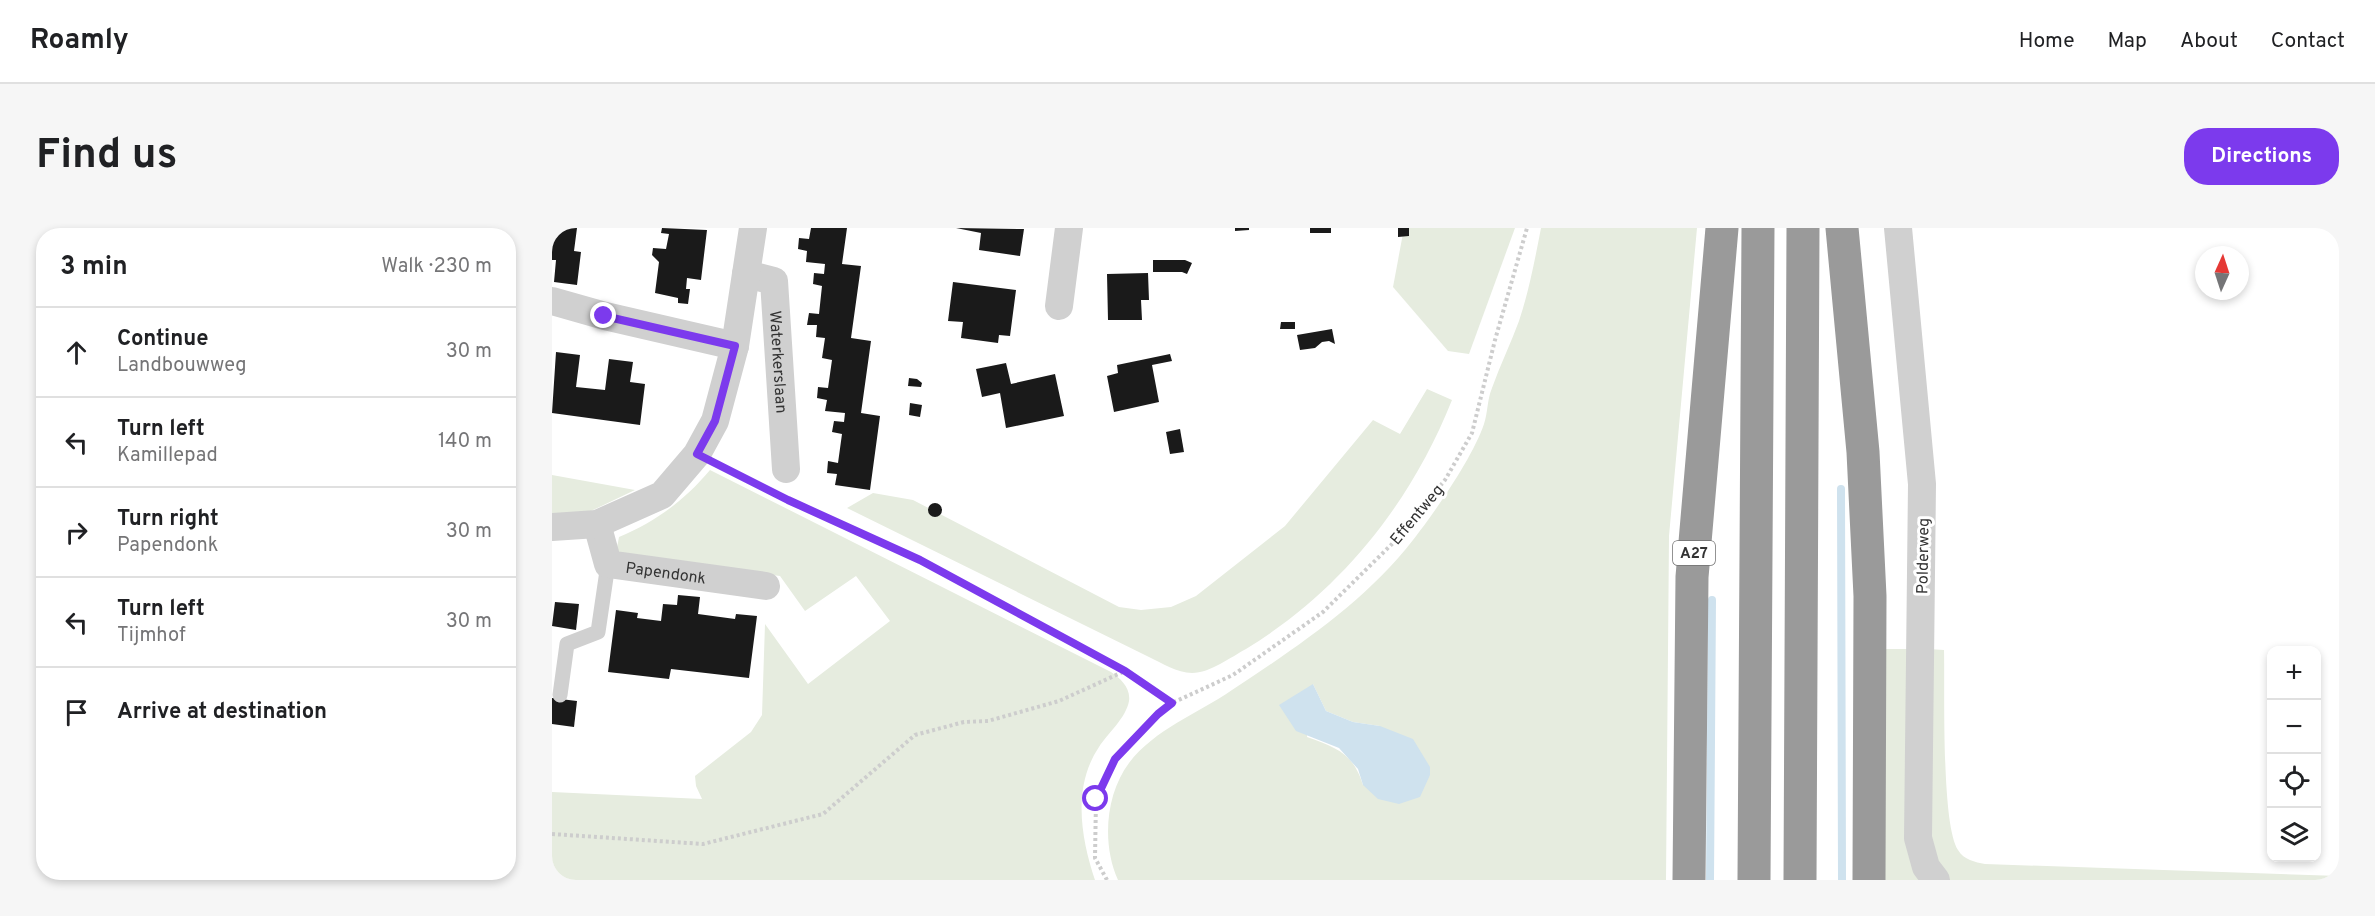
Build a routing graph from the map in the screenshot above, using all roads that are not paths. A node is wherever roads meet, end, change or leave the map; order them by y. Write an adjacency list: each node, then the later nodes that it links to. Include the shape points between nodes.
1 (753, 228): 8 (street)
2 (1069, 228): 10 (street)
3 (1722, 228): 18 (highway, A27, via 1692,577)
4 (1758, 228): 19 (highway)
5 (1803, 228): 20 (highway)
6 (1842, 228): 21 (highway, via 1863,452 1870,597)
7 (1898, 228): 22 (street, Polderweg, via 1923,484 1918,838 1926,867)
8 (746, 274): 11 (street); 12 (street, Waterkerslaan, via 774,281)
9 (552, 301): 11 (street)
10 (1059, 306)
11 (735, 346): 13 (street, via 715,421 697,454 662,495)
12 (782, 482)
13 (597, 524): 14 (street); 15 (street, Papendonk)
14 (552, 527)
15 (608, 564): 16 (street, Papendonk); 17 (lane, via 598,632 567,644)
16 (766, 586)
17 (560, 695)
18 (1689, 880)
19 (1755, 880)
20 (1800, 880)
21 (1869, 880)
22 (1936, 880)

